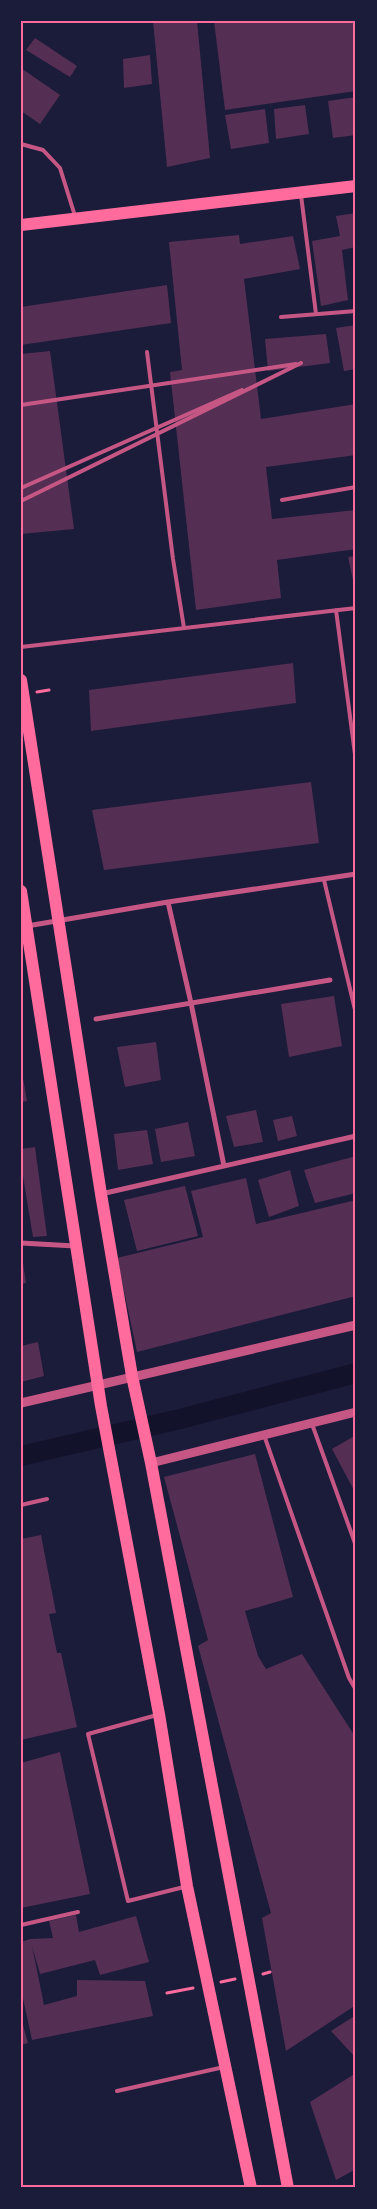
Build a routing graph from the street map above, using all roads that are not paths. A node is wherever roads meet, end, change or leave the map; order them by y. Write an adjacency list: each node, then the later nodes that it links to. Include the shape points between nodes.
1 (21, 144): 4 (lane, via 43,150 60,168)
2 (356, 186): 3 (main road)
3 (300, 192): 4 (main road); 7 (lane)
4 (76, 218): 5 (main road)
5 (21, 225)
6 (356, 311): 7 (lane)
7 (316, 314): 8 (lane)
8 (281, 317)
9 (147, 352): 18 (lane)
10 (301, 363): 11 (lane); 13 (lane); 15 (lane)
11 (21, 405)
12 (356, 487): 14 (lane)
13 (21, 488)
14 (282, 500)
15 (21, 501)
16 (356, 608): 17 (lane)
17 (336, 610): 18 (lane); 21 (lane)
18 (184, 628): 19 (lane)
19 (21, 647)
20 (21, 680): 26 (main road)
21 (356, 762)
22 (356, 874): 23 (street)
23 (324, 880): 25 (street); 30 (lane)
24 (21, 891): 27 (main road)
25 (168, 902): 26 (street); 29 (street)
26 (59, 922): 27 (street); 34 (main road)
27 (25, 927): 36 (main road)
28 (330, 980): 29 (street)
29 (191, 1003): 31 (street); 33 (street)
30 (356, 1014)
31 (96, 1019)
32 (356, 1136): 33 (street)
33 (224, 1166): 34 (street)
34 (101, 1194): 38 (main road)
35 (21, 1243): 36 (street)
36 (75, 1246): 39 (main road)
37 (356, 1325): 38 (street)
38 (132, 1376): 39 (street); 44 (main road)
39 (97, 1385): 40 (street); 49 (main road)
40 (21, 1403)
41 (356, 1412): 42 (street)
42 (312, 1423): 43 (street); 47 (lane)
43 (264, 1435): 44 (street); 48 (lane, via 348,1678)
44 (151, 1463): 56 (main road)
45 (47, 1499): 46 (lane)
46 (21, 1505)
47 (356, 1546)
48 (356, 1690)
49 (159, 1714): 50 (main road); 50 (lane, via 88,1734 128,1901)
50 (187, 1886): 53 (main road)
51 (78, 1912): 52 (lane)
52 (21, 1925)
53 (225, 2067): 54 (lane); 55 (main road)
54 (116, 2091)
55 (251, 2188)
56 (288, 2188)

